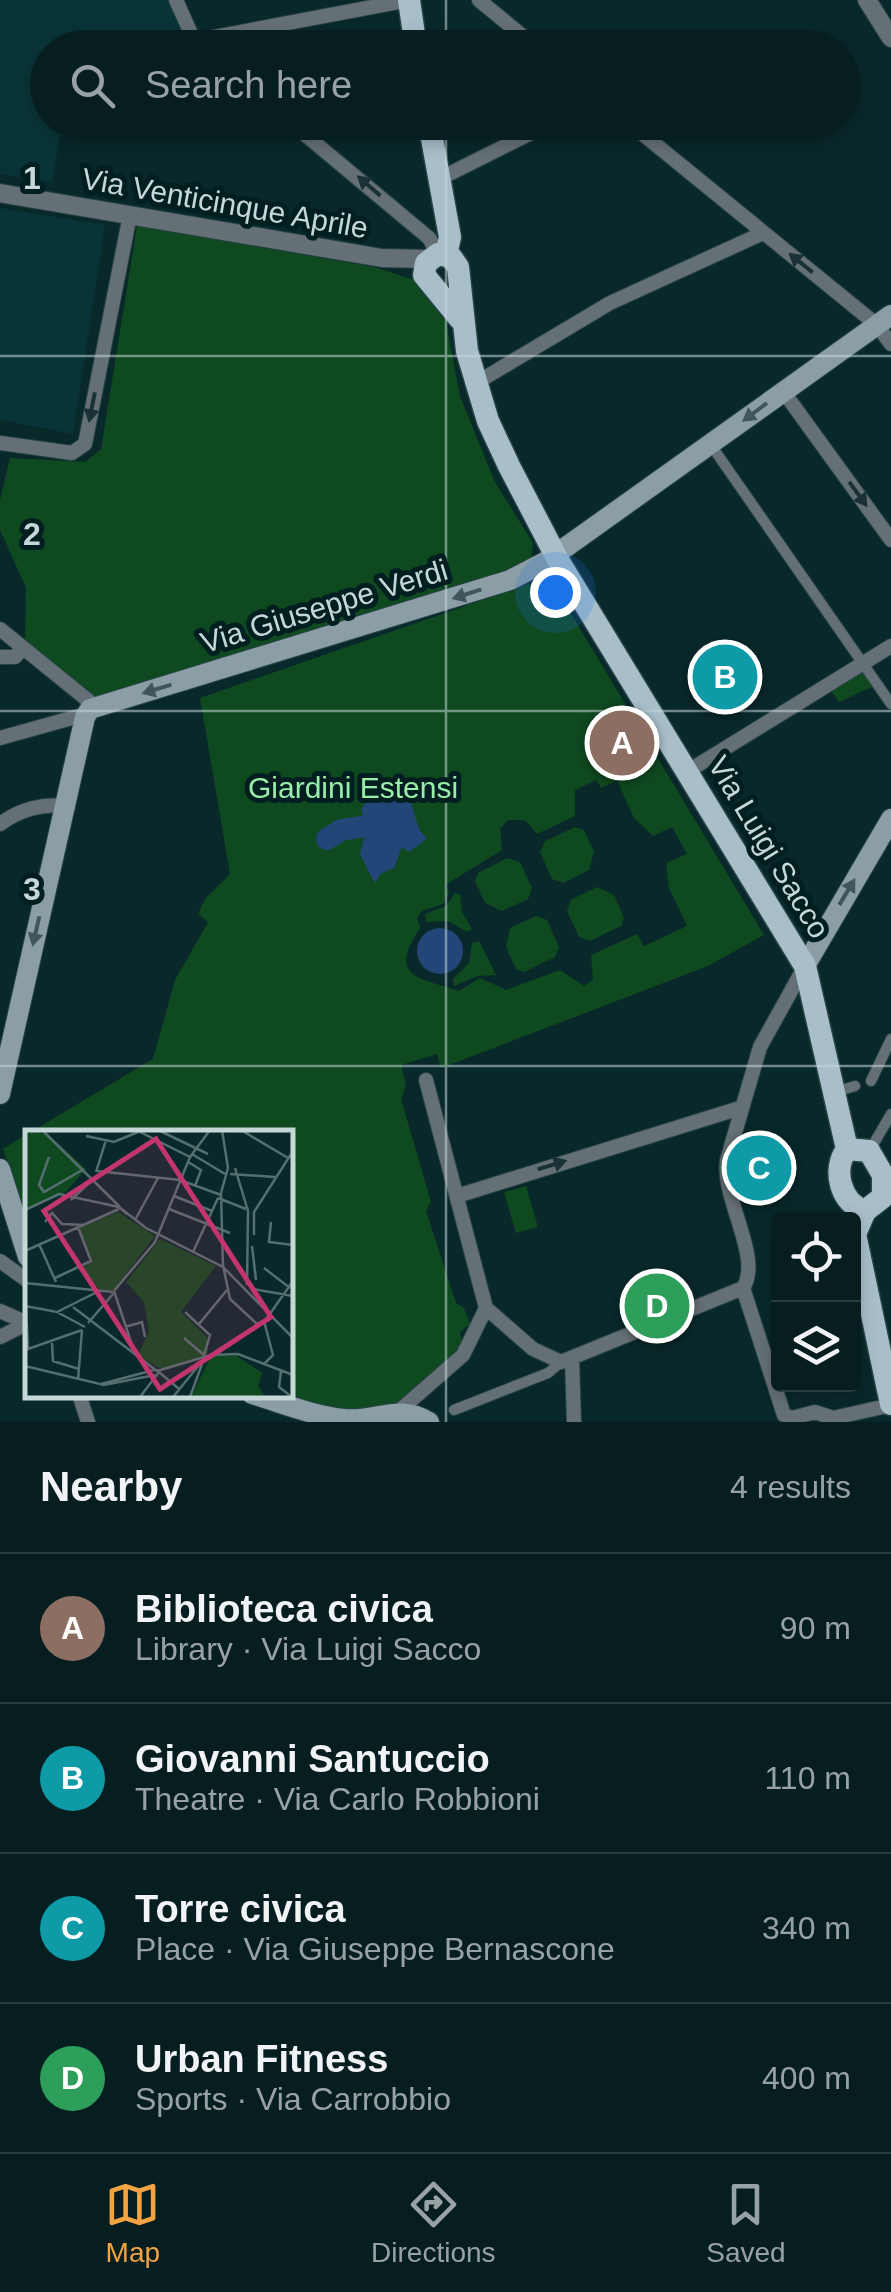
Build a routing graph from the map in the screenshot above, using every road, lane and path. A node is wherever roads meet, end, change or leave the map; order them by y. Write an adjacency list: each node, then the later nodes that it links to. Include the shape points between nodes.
1 (176, 0): 5 (street)
2 (409, 0): 6 (street); 7 (main road)
3 (479, 0): 8 (street)
4 (867, 0): 9 (street)
5 (189, 30)
6 (263, 30)
7 (413, 30)
8 (515, 30)
9 (891, 38)
10 (312, 140): 18 (street, one-way to 10, via 429,238)
11 (433, 140): 14 (main road)
12 (517, 140): 14 (street)
13 (650, 140): 17 (street)
14 (440, 179): 18 (main road, via 450,237)
15 (0, 194): 16 (street, Via Venticinque Aprile)
16 (130, 215): 18 (street, Via Venticinque Aprile); 24 (street, one-way to 24, via 80,451)
17 (763, 233): 20 (street, one-way to 17); 22 (street, via 610,304)
18 (434, 267): 19 (main road); 19 (main road, Via Luigi Sacco, via 456,262)
19 (460, 319): 22 (main road, Via Luigi Sacco)
20 (884, 320): 21 (street); 23 (main road, Via Giuseppe Verdi)
21 (891, 344)
22 (476, 383): 27 (main road, Via Luigi Sacco, via 502,451)
23 (783, 392): 25 (main road, Via Giuseppe Verdi, one-way to 25); 26 (street, one-way to 26)
24 (0, 443)
25 (710, 445): 27 (main road, Via Giuseppe Verdi); 32 (street)
26 (891, 540)
27 (556, 554): 34 (main road, Via Giuseppe Verdi, one-way to 34, via 510,580); 36 (main road, Via Luigi Sacco)
28 (0, 629): 30 (street)
29 (891, 646): 32 (street)
30 (23, 648): 31 (street); 34 (street)
31 (0, 658)
32 (862, 664): 33 (street); 36 (street)
33 (891, 704)
34 (92, 715): 35 (street, Via Giuseppe Verdi); 37 (main road)
35 (0, 738)
36 (686, 773): 40 (main road, Via Luigi Sacco)
37 (68, 807): 39 (street, via 16,812); 44 (main road, one-way to 44)
38 (891, 819): 40 (main road, one-way to 38)
39 (0, 824)
40 (804, 966): 45 (street); 47 (main road, Via Luigi Sacco)
41 (891, 1039): 43 (street)
42 (426, 1080): 50 (street)
43 (870, 1080)
44 (0, 1094)
45 (732, 1110): 50 (street, one-way to 45); 54 (street, via 725,1172 750,1268)
46 (891, 1114): 47 (street)
47 (860, 1149): 49 (main road); 49 (main road, via 839,1168 841,1184 849,1201)
48 (0, 1169): 51 (main road)
49 (880, 1192): 57 (main road, via 856,1234)
50 (460, 1196): 55 (street)
51 (24, 1233)
52 (0, 1261): 53 (street)
53 (25, 1279)
54 (743, 1288): 61 (street); 67 (street, via 786,1416 815,1412)
55 (486, 1308): 61 (street, via 533,1350); 65 (street, via 462,1355)
56 (0, 1311): 58 (street)
57 (882, 1317): 64 (main road)
58 (25, 1321)
59 (25, 1323): 60 (street)
60 (0, 1338)
61 (566, 1360): 66 (street); 71 (street)
62 (80, 1397): 69 (street)
63 (262, 1397): 68 (main road)
64 (891, 1405): 67 (street)
65 (399, 1410): 68 (main road); 70 (main road)
66 (454, 1410)
67 (832, 1420)
68 (342, 1421)
69 (88, 1422)
70 (428, 1422)
71 (574, 1422)

